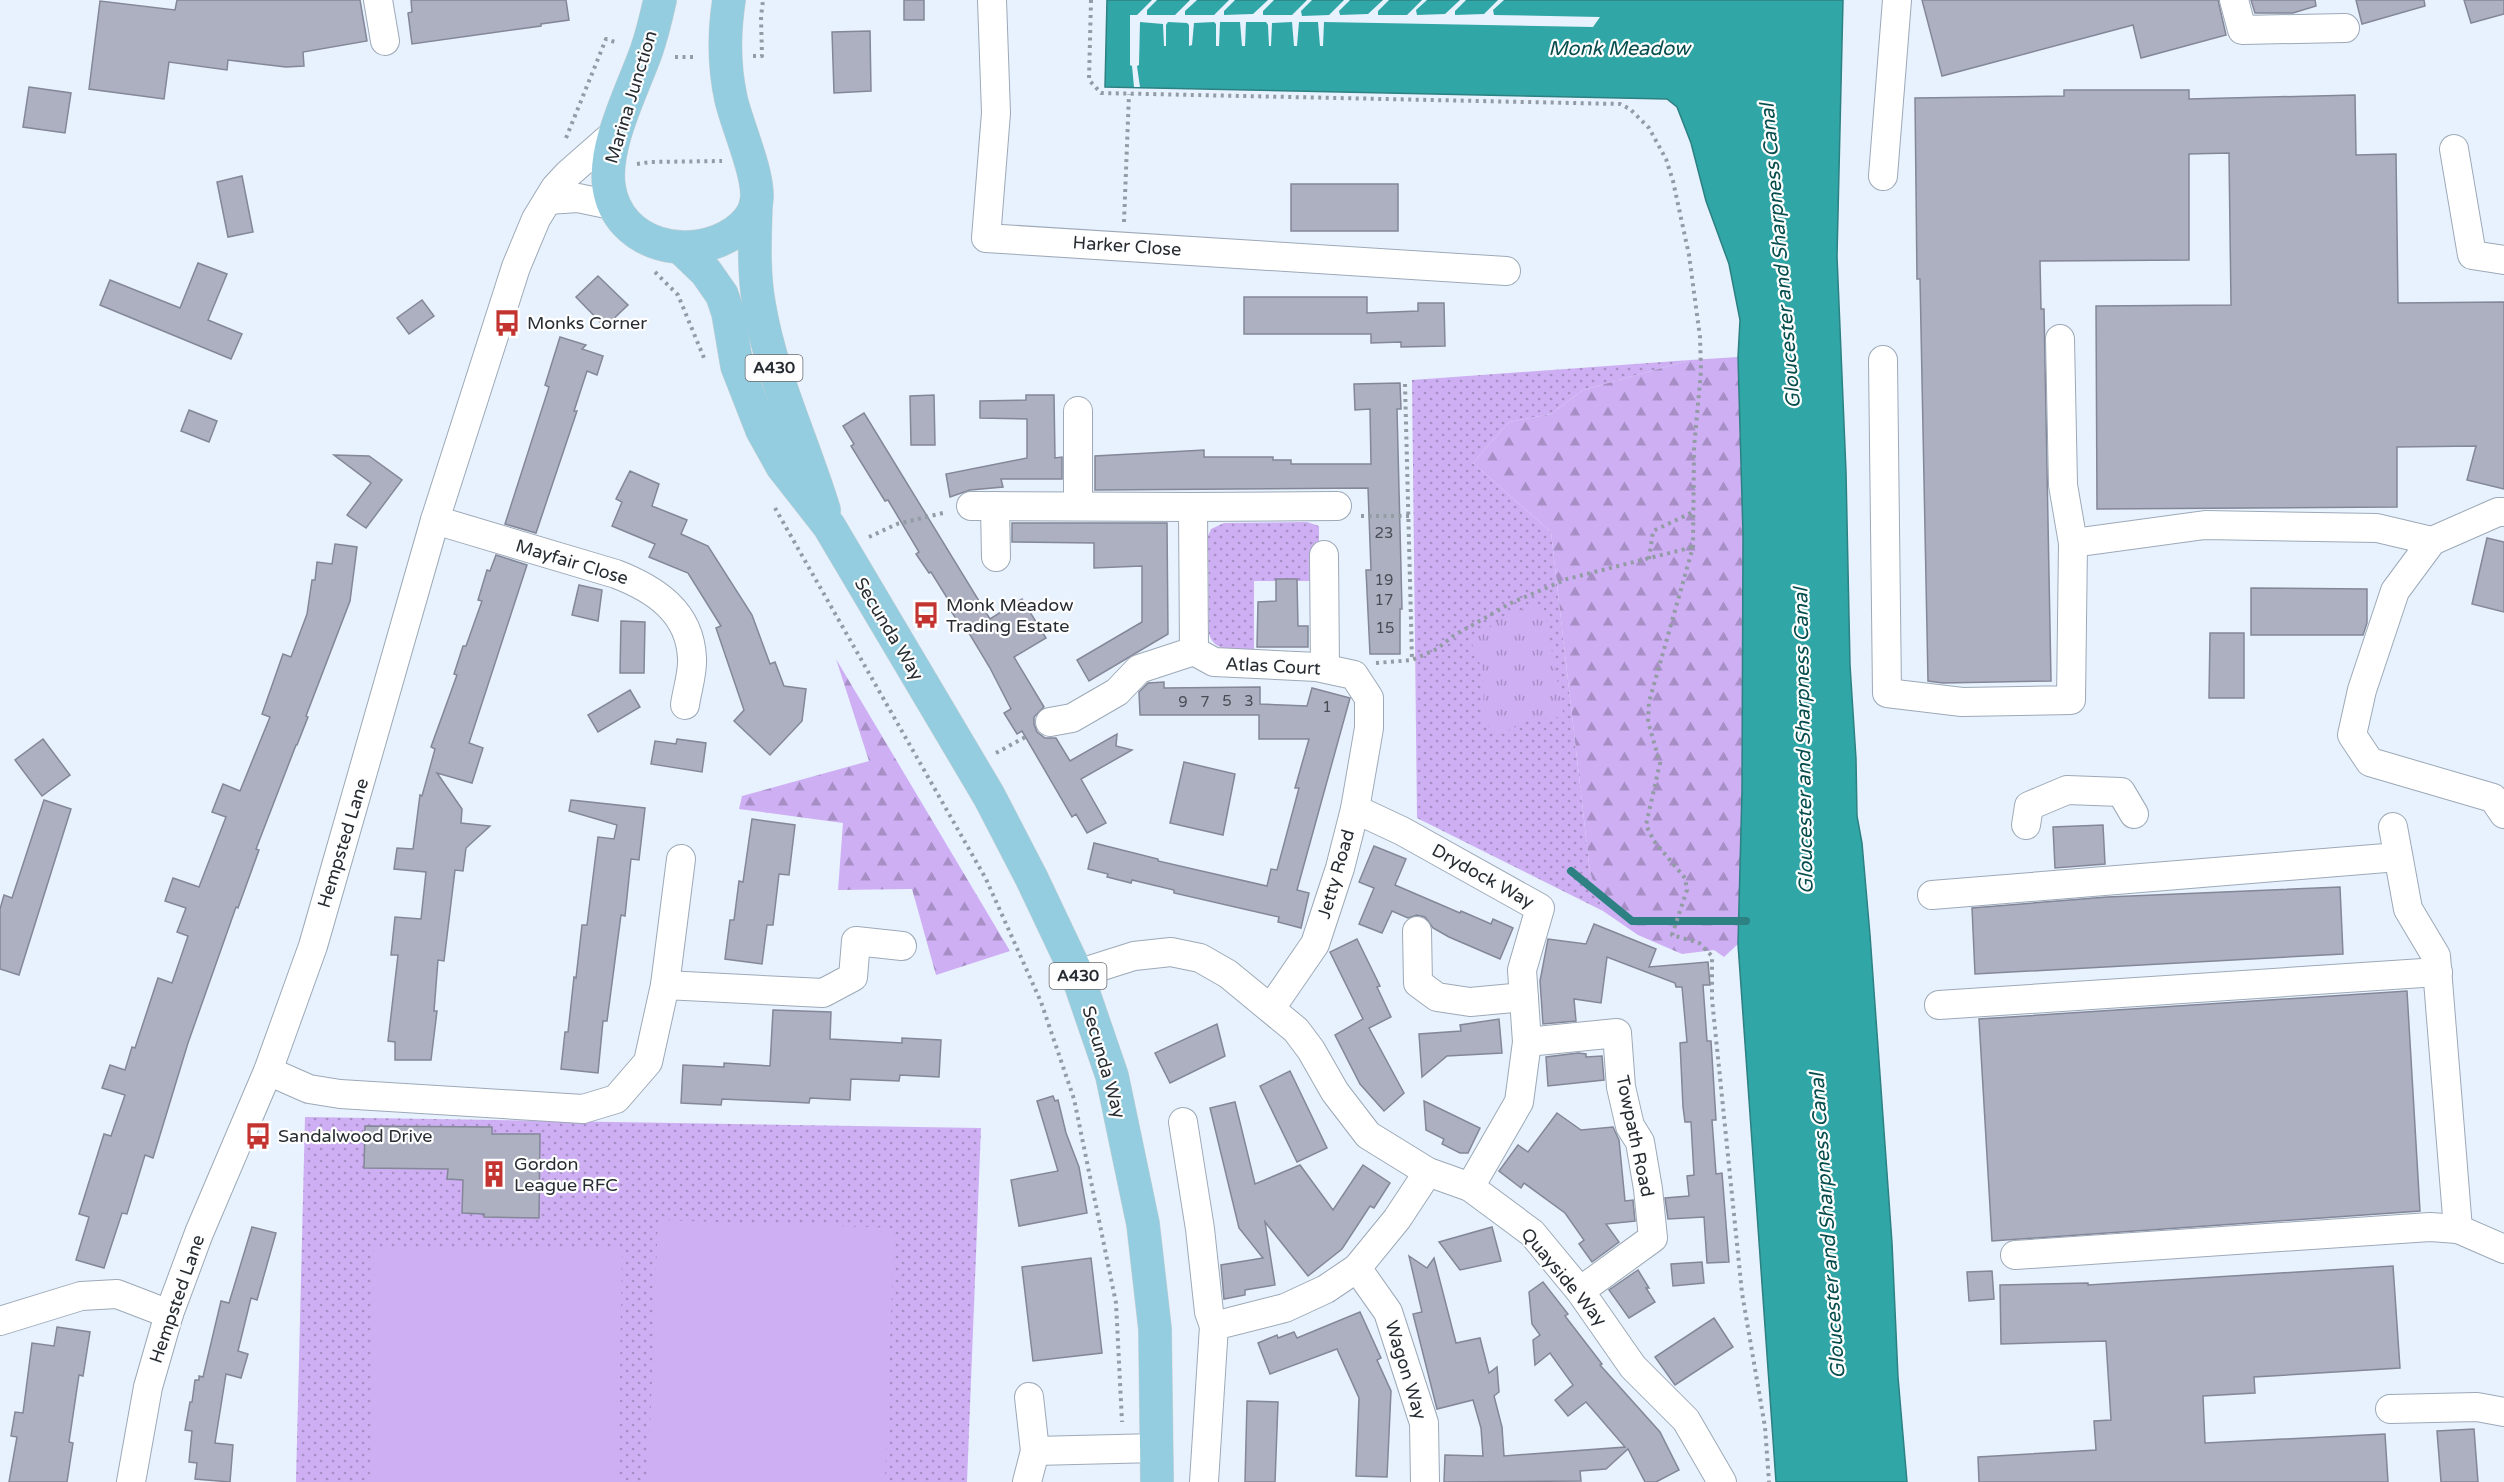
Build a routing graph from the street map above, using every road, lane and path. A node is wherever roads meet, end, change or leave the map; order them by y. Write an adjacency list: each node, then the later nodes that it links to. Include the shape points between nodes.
1 (378, 0): 9 (street)
2 (660, 0): 10 (main road, Marina Junction / A430)
3 (729, 0): 14 (main road, A430, via 729,89)
4 (992, 0): 21 (street, Harker Close, via 996,113 986,237)
5 (1090, 0): 11 (path, via 1089,80 1101,93)
6 (1897, 0): 17 (street)
7 (2234, 0): 8 (street, via 2242,30)
8 (2345, 28)
9 (385, 41)
10 (646, 51): 12 (main road, Marina Junction / A430); 15 (path, via 606,39 573,123 555,157)
11 (1129, 94): 21 (path); 36 (path, via 1620,104 1630,110 1649,128 1666,159 1689,255 1701,371 1694,448)
12 (617, 131): 15 (street, Hempsted Lane); 16 (main road, Marina Junction / A430)
13 (2454, 149): 23 (street, via 2472,255)
14 (753, 171): 16 (path, via 737,174 724,161 650,162); 19 (main road, A430)
15 (568, 174): 18 (street, Hempsted Lane)
16 (608, 175): 20 (main road, Marina Junction / A430)
17 (1883, 176)
18 (548, 200): 20 (street, via 578,198); 39 (street, Hempsted Lane, via 516,267)
19 (756, 203): 22 (main road, Marina Junction / A430, via 747,222 726,238); 40 (main road, Secunda Way / A430, via 755,260 765,335)
20 (616, 206): 22 (main road, Marina Junction / A430, via 626,222 645,238)
21 (1123, 246): 25 (street, Harker Close)
22 (682, 249): 40 (main road, Secunda Way / A430, via 706,272 722,295 737,366 762,430 782,466)
23 (2504, 260)
24 (650, 267): 27 (path, via 678,295)
25 (1506, 271)
26 (2060, 339): 42 (street, via 2063,485)
27 (705, 359)
28 (1883, 360): 42 (street, via 1887,693 1962,702 2071,700)
29 (1406, 384): 38 (path)
30 (1078, 411): 32 (street)
31 (983, 506): 32 (street); 40 (path); 45 (street)
32 (1078, 506): 35 (street)
33 (1337, 506): 35 (street); 38 (path, via 1350,516)
34 (775, 507): 88 (path, via 986,879 1041,1002 1074,1099 1116,1303)
35 (1193, 507): 47 (street)
36 (1694, 512): 43 (path); 46 (path, via 1653,531)
37 (2504, 512): 41 (street)
38 (1408, 516): 48 (path)
39 (435, 520): 51 (street, Mayfair Close, via 616,574 665,599 685,626 692,659); 72 (street, Hempsted Lane, via 316,935)
40 (835, 538): 66 (main road, Secunda Way / A430, via 989,796)
41 (2432, 541): 42 (street, via 2377,528 2205,525); 57 (street, via 2395,591 2362,690 2352,735 2370,762 2493,798)
42 (2073, 543)
43 (1693, 548): 46 (path); 96 (path, via 1649,702 1648,722 1660,763 1646,825 1654,841 1685,878 1687,890 1672,935 1700,943 1712,956 1712,999 1742,1293 1766,1427)
44 (1324, 555): 49 (street)
45 (996, 557)
46 (1649, 559): 48 (path, via 1567,579 1511,603)
47 (1194, 651): 49 (street, Atlas Court, via 1214,662); 52 (street, via 1139,669 1117,692 1072,718)
48 (1412, 660): 50 (path, via 1368,664)
49 (1326, 668): 50 (street, Atlas Court)
50 (1354, 675): 55 (street, Jetty Road, via 1369,698 1369,728)
51 (685, 705)
52 (1050, 722)
53 (1018, 741): 54 (path)
54 (1012, 745)
55 (1355, 809): 68 (street, Drydock Way, via 1540,908 1522,970); 70 (street, Jetty Road, via 1315,944)
56 (2133, 814): 58 (street, via 2121,792 2067,790 2029,806)
57 (2504, 814)
58 (2025, 825)
59 (2393, 827): 60 (street)
60 (2398, 857): 62 (street); 65 (street, via 2408,909 2436,956)
61 (681, 860): 67 (street)
62 (1932, 895)
63 (1417, 931): 68 (street, via 1418,983 1437,997 1470,1002)
64 (902, 946): 67 (street, via 856,941 853,977 824,993)
65 (2438, 972): 69 (street); 76 (street)
66 (1077, 974): 70 (street, Quayside Way, via 1134,956 1171,952 1209,963); 87 (main road, Secunda Way / A430, via 1112,1076 1143,1224 1155,1329)
67 (666, 985): 72 (street, via 648,1062 616,1099 583,1109 340,1094 309,1089)
68 (1524, 997): 71 (street, Drydock Way)
69 (1939, 1005)
70 (1271, 1008): 74 (street, Quayside Way, via 1296,1030 1368,1135)
71 (1527, 1042): 75 (street, Drydock Way, via 1519,1102); 80 (street, Towpath Road, via 1617,1033 1621,1087 1630,1126 1640,1142 1653,1238)
72 (268, 1071): 81 (street, Hempsted Lane)
73 (1182, 1122): 83 (street)
74 (1428, 1172): 75 (street, Quayside Way); 79 (street, via 1397,1219)
75 (1470, 1187): 80 (street, Quayside Way, via 1532,1233)
76 (2458, 1230): 77 (street); 78 (street, via 2430,1227)
77 (2504, 1250)
78 (2015, 1255)
79 (1357, 1268): 83 (street, via 1326,1289 1285,1308); 94 (street, Wagon Way, via 1388,1312 1421,1413)
80 (1580, 1291): 95 (street, Quayside Way, via 1633,1367 1686,1420)
81 (169, 1314): 82 (street, via 117,1294 81,1296); 90 (street, Hempsted Lane, via 148,1387)
82 (0, 1321)
83 (1214, 1326): 93 (street)
84 (1029, 1397): 89 (street)
85 (2390, 1409): 86 (street, via 2477,1407)
86 (2504, 1413)
87 (1157, 1449): 88 (street); 92 (main road, Secunda Way / A430)
88 (1123, 1450): 89 (street)
89 (1035, 1451): 91 (street)
90 (131, 1482)
91 (1027, 1482)
92 (1157, 1482)
93 (1203, 1482)
94 (1425, 1482)
95 (1721, 1482)
96 (1769, 1482)

